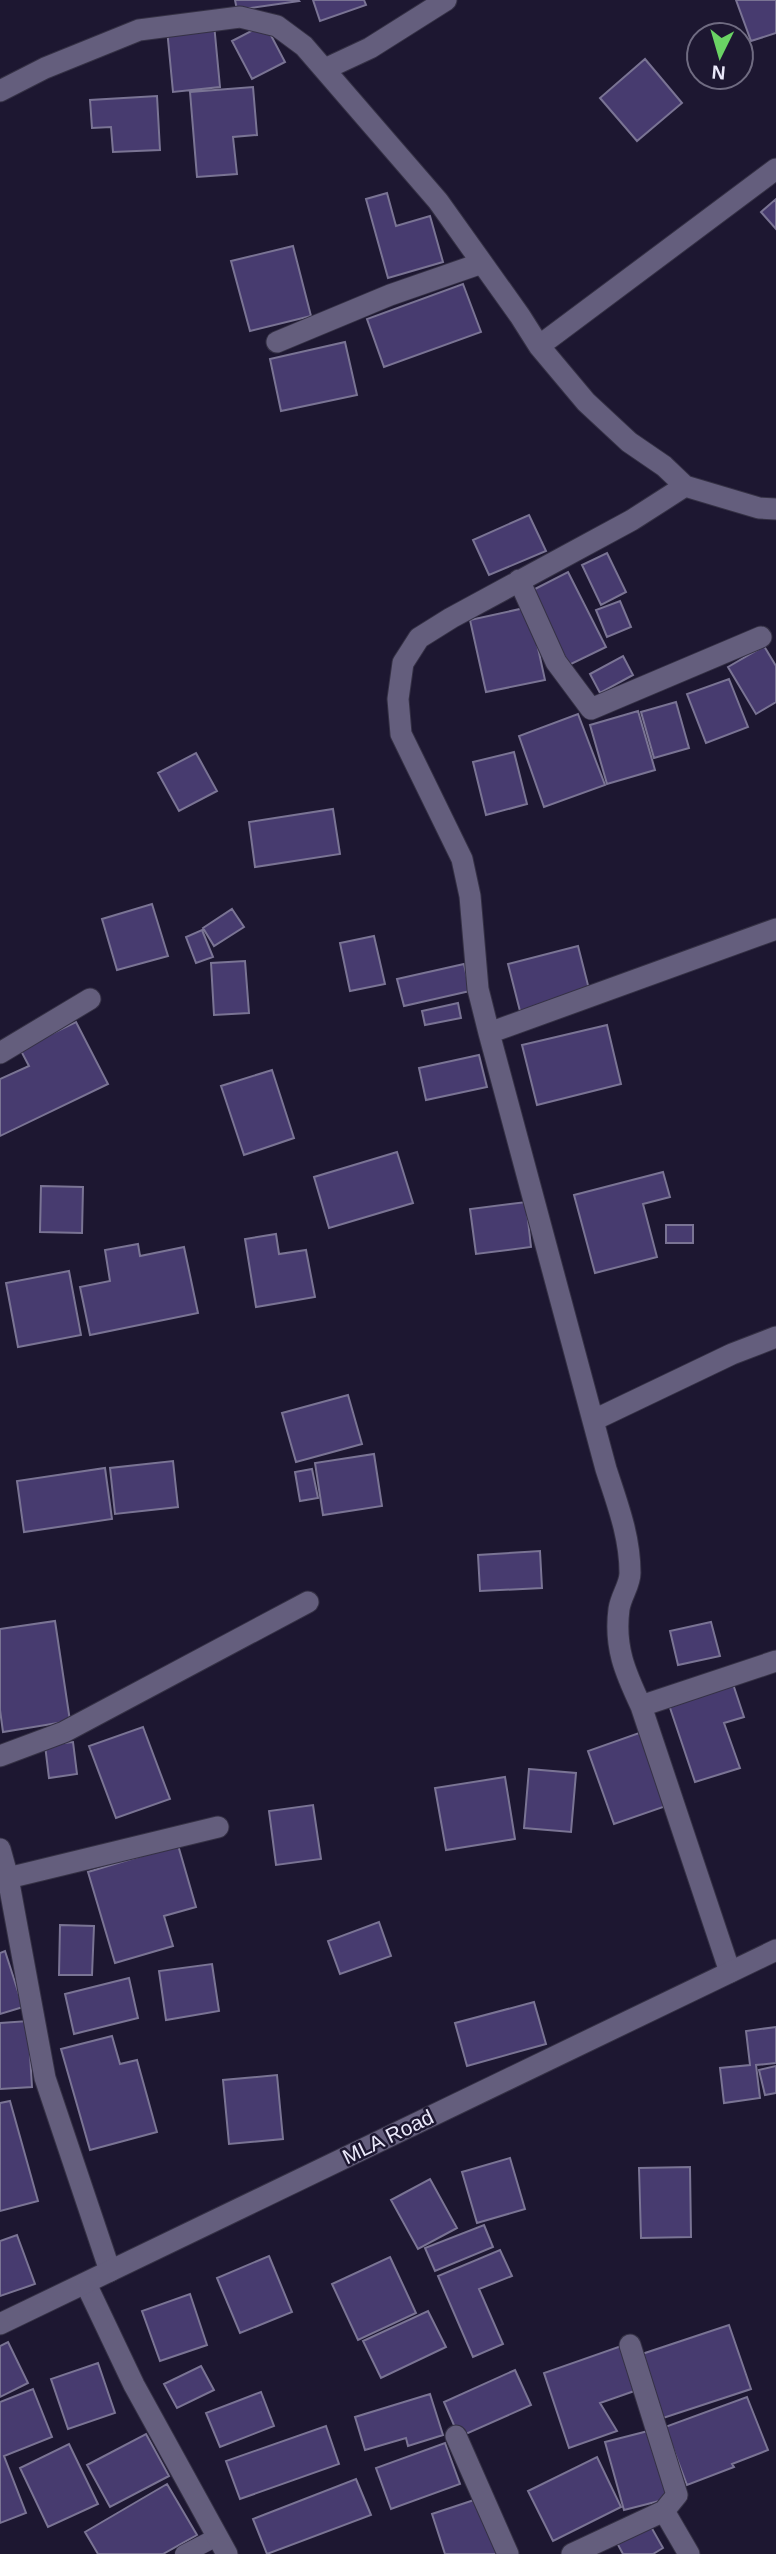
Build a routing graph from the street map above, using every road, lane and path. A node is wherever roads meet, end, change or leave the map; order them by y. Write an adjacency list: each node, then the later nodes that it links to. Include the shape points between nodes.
1 (446, 0): 2 (street, via 370,48)
2 (325, 69): 3 (street, via 277,26 240,17 139,30 45,68); 5 (street, via 438,201)
3 (0, 92)
4 (776, 169): 7 (street)
5 (482, 263): 6 (street); 7 (street)
6 (277, 342)
7 (539, 346): 8 (street, via 586,402)
8 (685, 486): 9 (street); 10 (street)
9 (776, 509)
10 (519, 580): 11 (street, via 556,662 591,709); 14 (street, via 419,638 403,663 398,699 401,734 462,859 470,895 478,989)
11 (761, 637)
12 (776, 929): 14 (street)
13 (90, 999): 15 (street)
14 (489, 1033): 17 (street)
15 (0, 1053)
16 (776, 1337): 17 (street)
17 (594, 1420): 20 (street, via 627,1536 630,1576 620,1606 618,1646)
18 (308, 1602): 21 (street, via 64,1732)
19 (776, 1661): 20 (street)
20 (642, 1706): 26 (street)
21 (0, 1756)
22 (218, 1827): 24 (street)
23 (0, 1849): 24 (street)
24 (8, 1878): 27 (street, via 45,2078)
25 (776, 1950): 26 (street, MLA Road)
26 (730, 1972): 27 (street, MLA Road)
27 (110, 2271): 28 (street, MLA Road)
28 (86, 2284): 29 (street, MLA Road); 33 (street, via 134,2385)
29 (0, 2323)
30 (630, 2345): 32 (street, via 677,2494)
31 (456, 2436): 35 (street)
32 (664, 2511): 36 (street); 37 (street)
33 (222, 2545): 34 (lane)
34 (184, 2554)
35 (508, 2554)
36 (572, 2554)
37 (689, 2554)

